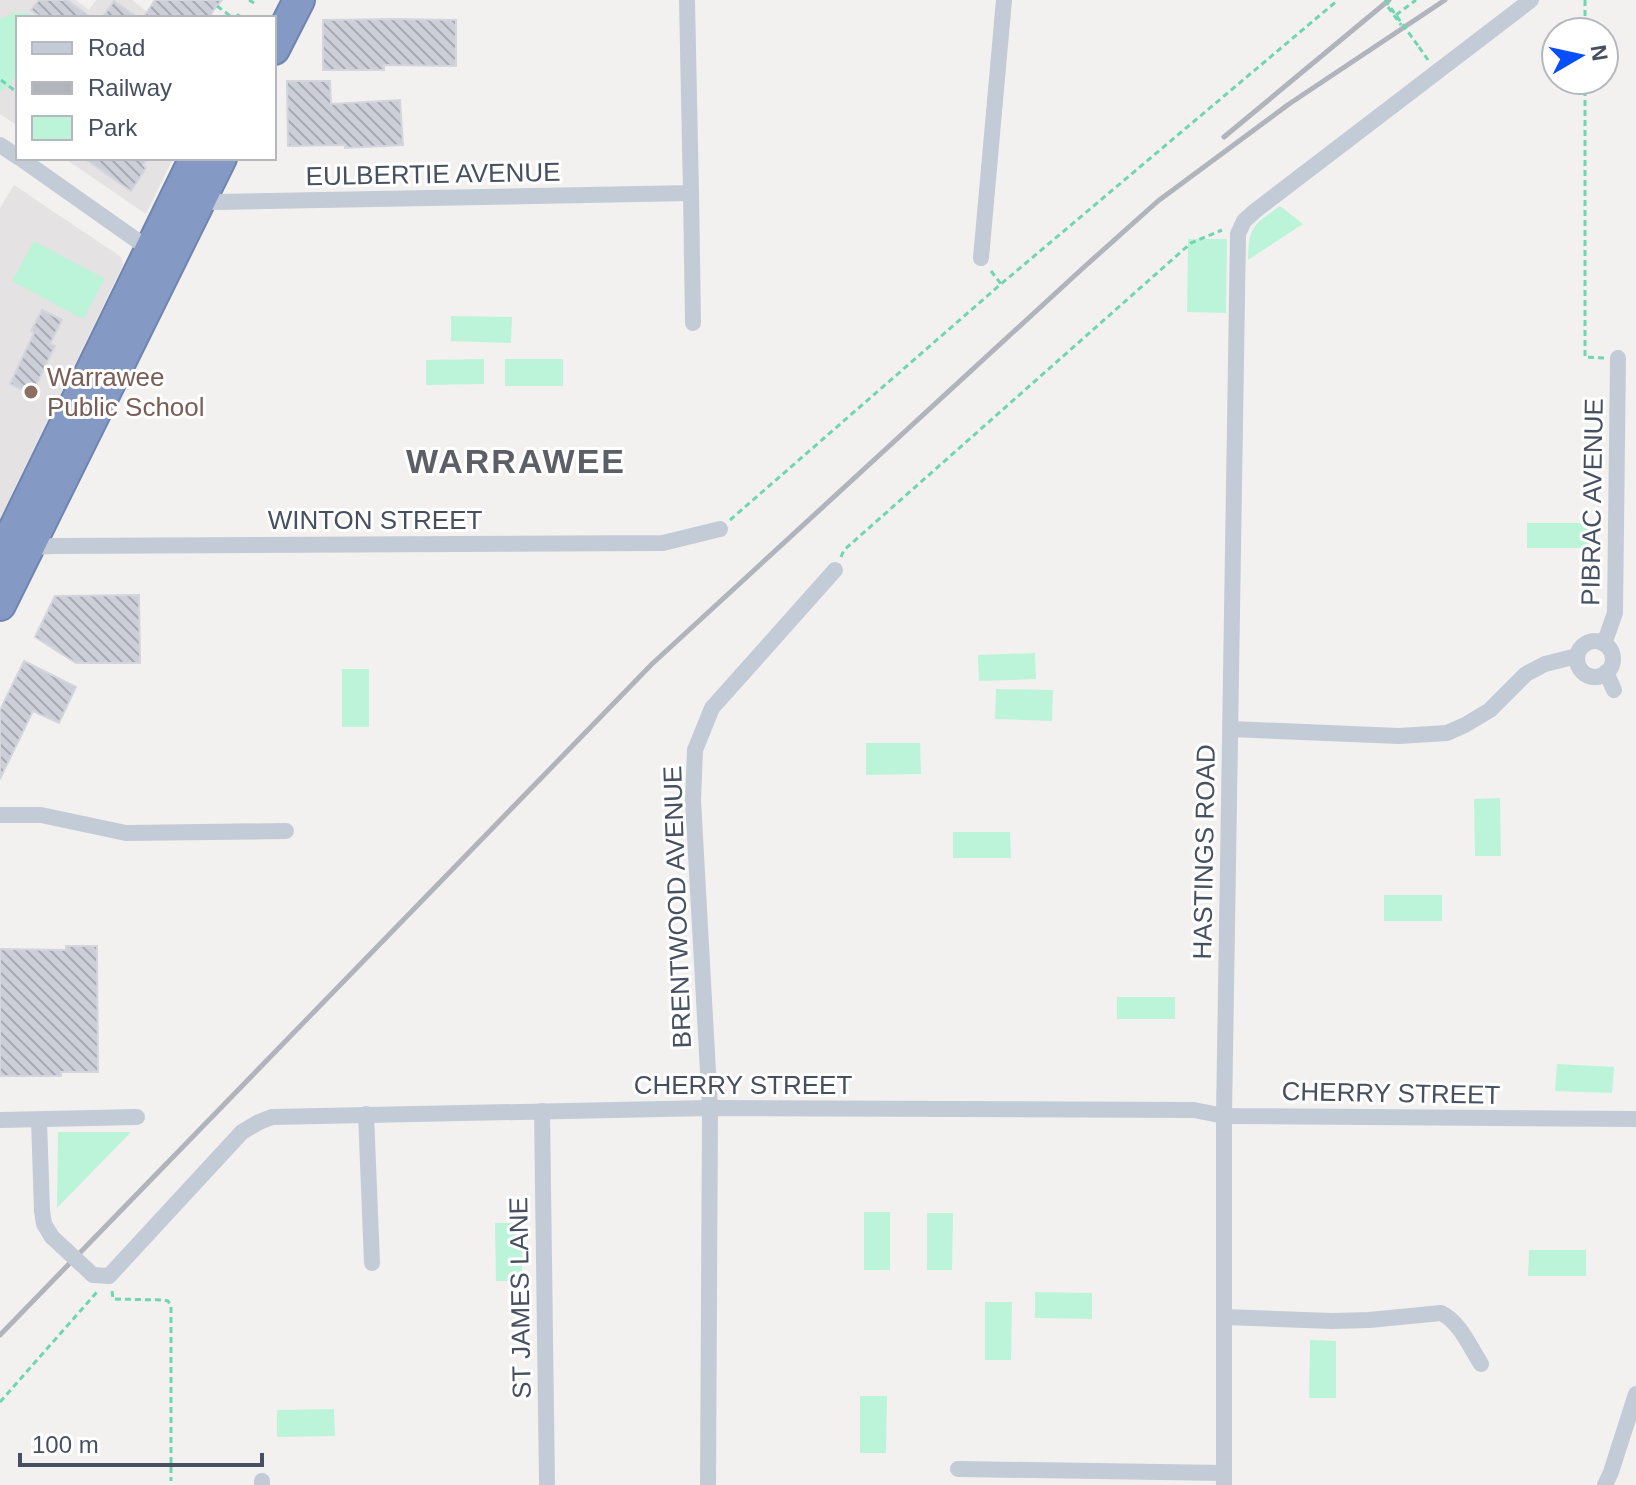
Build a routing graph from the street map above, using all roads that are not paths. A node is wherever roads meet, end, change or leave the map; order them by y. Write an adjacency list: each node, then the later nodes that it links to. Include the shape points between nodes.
1 (299, 0): 5 (highway)
2 (687, 0): 9 (street)
3 (1004, 0): 12 (street)
4 (1531, 0): 24 (street, HASTINGS ROAD, via 1244,221 1238,234)
5 (276, 45)
6 (22, 160): 11 (street)
7 (195, 160): 10 (highway)
8 (219, 160): 10 (highway)
9 (691, 193): 10 (street, EULBERTIE AVENUE); 13 (street)
10 (189, 197): 11 (highway); 16 (highway)
11 (152, 248): 17 (highway)
12 (981, 258)
13 (693, 323)
14 (1618, 358): 20 (street, PIBRAC AVENUE, via 1615,613)
15 (720, 529): 16 (street, WINTON STREET, via 663,543)
16 (29, 547): 19 (highway)
17 (0, 558)
18 (835, 570): 27 (street, BRENTWOOD AVENUE, via 712,708 695,750 693,800)
19 (0, 605)
20 (1604, 644): 21 (street, via 1587,643); 22 (street, via 1612,655)
21 (1577, 656): 22 (street, via 1588,675); 24 (street, via 1526,674 1490,710 1447,733)
22 (1606, 672): 23 (street)
23 (1614, 690)
24 (1231, 729): 30 (street, HASTINGS ROAD)
25 (0, 815): 26 (street, via 41,815 126,833)
26 (286, 831)
27 (710, 1108): 28 (street, CHERRY STREET); 30 (street, CHERRY STREET, via 1194,1110); 42 (street, BRENTWOOD AVENUE)
28 (542, 1111): 29 (street, CHERRY STREET); 41 (street, ST JAMES LANE)
29 (366, 1114): 34 (street, CHERRY STREET, bridge, via 272,1117 242,1132 101,1276 52,1237 44,1224); 35 (street)
30 (1224, 1116): 32 (street, CHERRY STREET); 36 (street, HASTINGS ROAD)
31 (137, 1117): 34 (street)
32 (1636, 1119)
33 (0, 1120): 34 (street)
34 (39, 1120)
35 (372, 1263)
36 (1224, 1317): 37 (street, via 1332,1321 1441,1313 1456,1324); 40 (street, HASTINGS ROAD)
37 (1481, 1364)
38 (1636, 1394): 43 (street)
39 (958, 1469): 40 (street)
40 (1224, 1479)
41 (547, 1485)
42 (708, 1485)
43 (1605, 1485)

